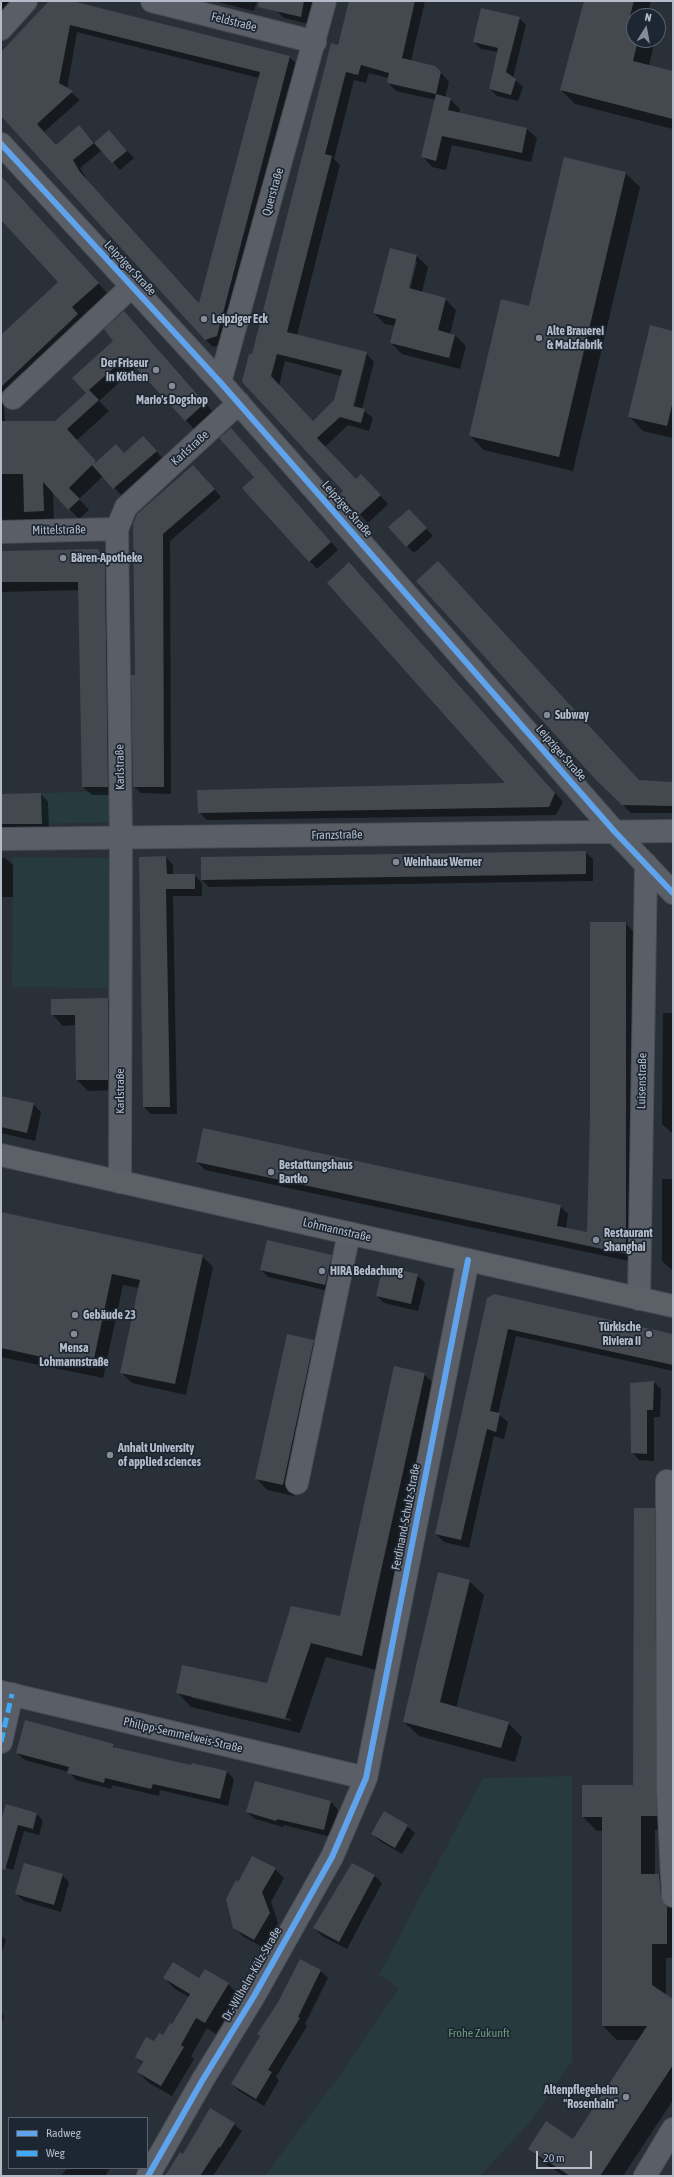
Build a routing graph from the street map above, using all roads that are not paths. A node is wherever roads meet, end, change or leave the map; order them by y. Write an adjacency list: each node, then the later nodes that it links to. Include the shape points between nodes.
1 (26, 1): 4 (street)
2 (152, 1): 5 (street, Feldstraße)
3 (325, 1): 5 (street, Querstraße)
4 (1, 29)
5 (315, 42): 8 (street, Querstraße)
6 (1, 144): 7 (street, Leipziger Straße)
7 (132, 286): 8 (street, Leipziger Straße); 9 (street, Leipziger Straße)
8 (220, 382): 10 (street, Leipziger Straße)
9 (13, 398)
10 (239, 403): 11 (street, Karlstraße, via 126,507); 14 (street, Leipziger Straße)
11 (118, 529): 12 (street, Mittelstraße); 15 (street, Karlstraße)
12 (1, 532)
13 (673, 831): 14 (street, Franzstraße)
14 (615, 832): 15 (street, Franzstraße); 17 (street, Leipziger Straße)
15 (121, 838): 16 (street, Franzstraße); 20 (street, Karlstraße)
16 (1, 839)
17 (646, 864): 18 (street, Leipziger Straße); 23 (street, Luisenstraße)
18 (673, 893)
19 (1, 1155): 20 (main road, Lohmannstraße)
20 (120, 1182): 21 (main road, Lohmannstraße)
21 (349, 1233): 22 (main road, Lohmannstraße); 26 (street)
22 (468, 1260): 23 (main road, Lohmannstraße); 29 (street, Ferdinand-Schulz-Straße)
23 (638, 1299): 24 (main road, Lohmannstraße)
24 (673, 1306)
25 (667, 1481): 30 (street, via 668,1793)
26 (297, 1483)
27 (6, 1693): 28 (street); 29 (street, Philipp-Semmelweis-Straße)
28 (1, 1742)
29 (366, 1778): 32 (street, Dr.-Wilhelm-Külz-Straße, via 332,1857)
30 (673, 1896)
31 (673, 2129): 33 (street)
32 (148, 2176)
33 (645, 2176)

